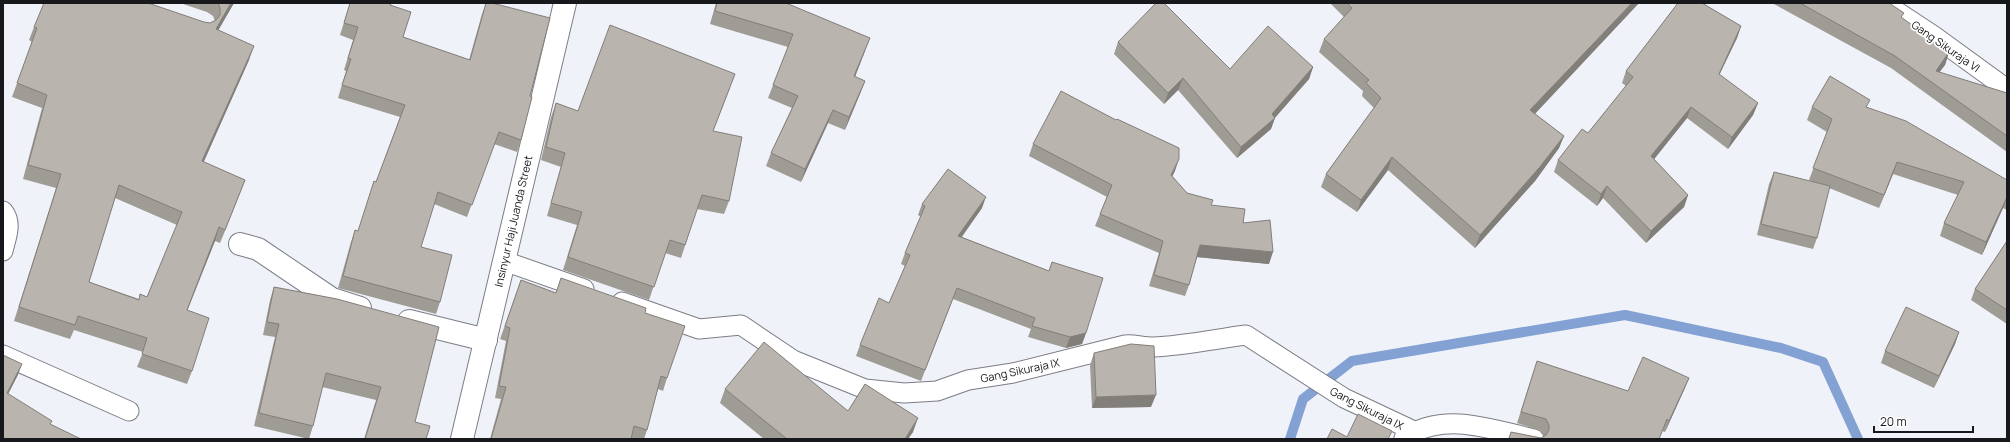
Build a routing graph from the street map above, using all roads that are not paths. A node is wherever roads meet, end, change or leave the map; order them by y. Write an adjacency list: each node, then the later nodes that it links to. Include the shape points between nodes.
1 (565, 3): 7 (main road, Insinyur Haji Juanda Street)
2 (1884, 3): 3 (lane, Gang Sikuraja VI)
3 (2007, 89)
4 (3, 211): 6 (lane, via 9,225)
5 (240, 244): 8 (main road, via 258,249 332,299)
6 (3, 251)
7 (504, 261): 8 (main road, Insinyur Haji Juanda Street); 11 (lane, Gang Sikuraja IX, via 699,329 741,325 793,360 865,389 904,393 937,391 968,380 1012,374 1125,345 1176,345 1246,335 1344,398)
8 (486, 340): 12 (main road, Insinyur Haji Juanda Street)
9 (3, 355): 10 (lane)
10 (129, 411)
11 (1409, 435): 13 (lane, Gang Sikuraja IX, via 1443,424 1464,423)
12 (462, 439)
13 (1534, 439)

